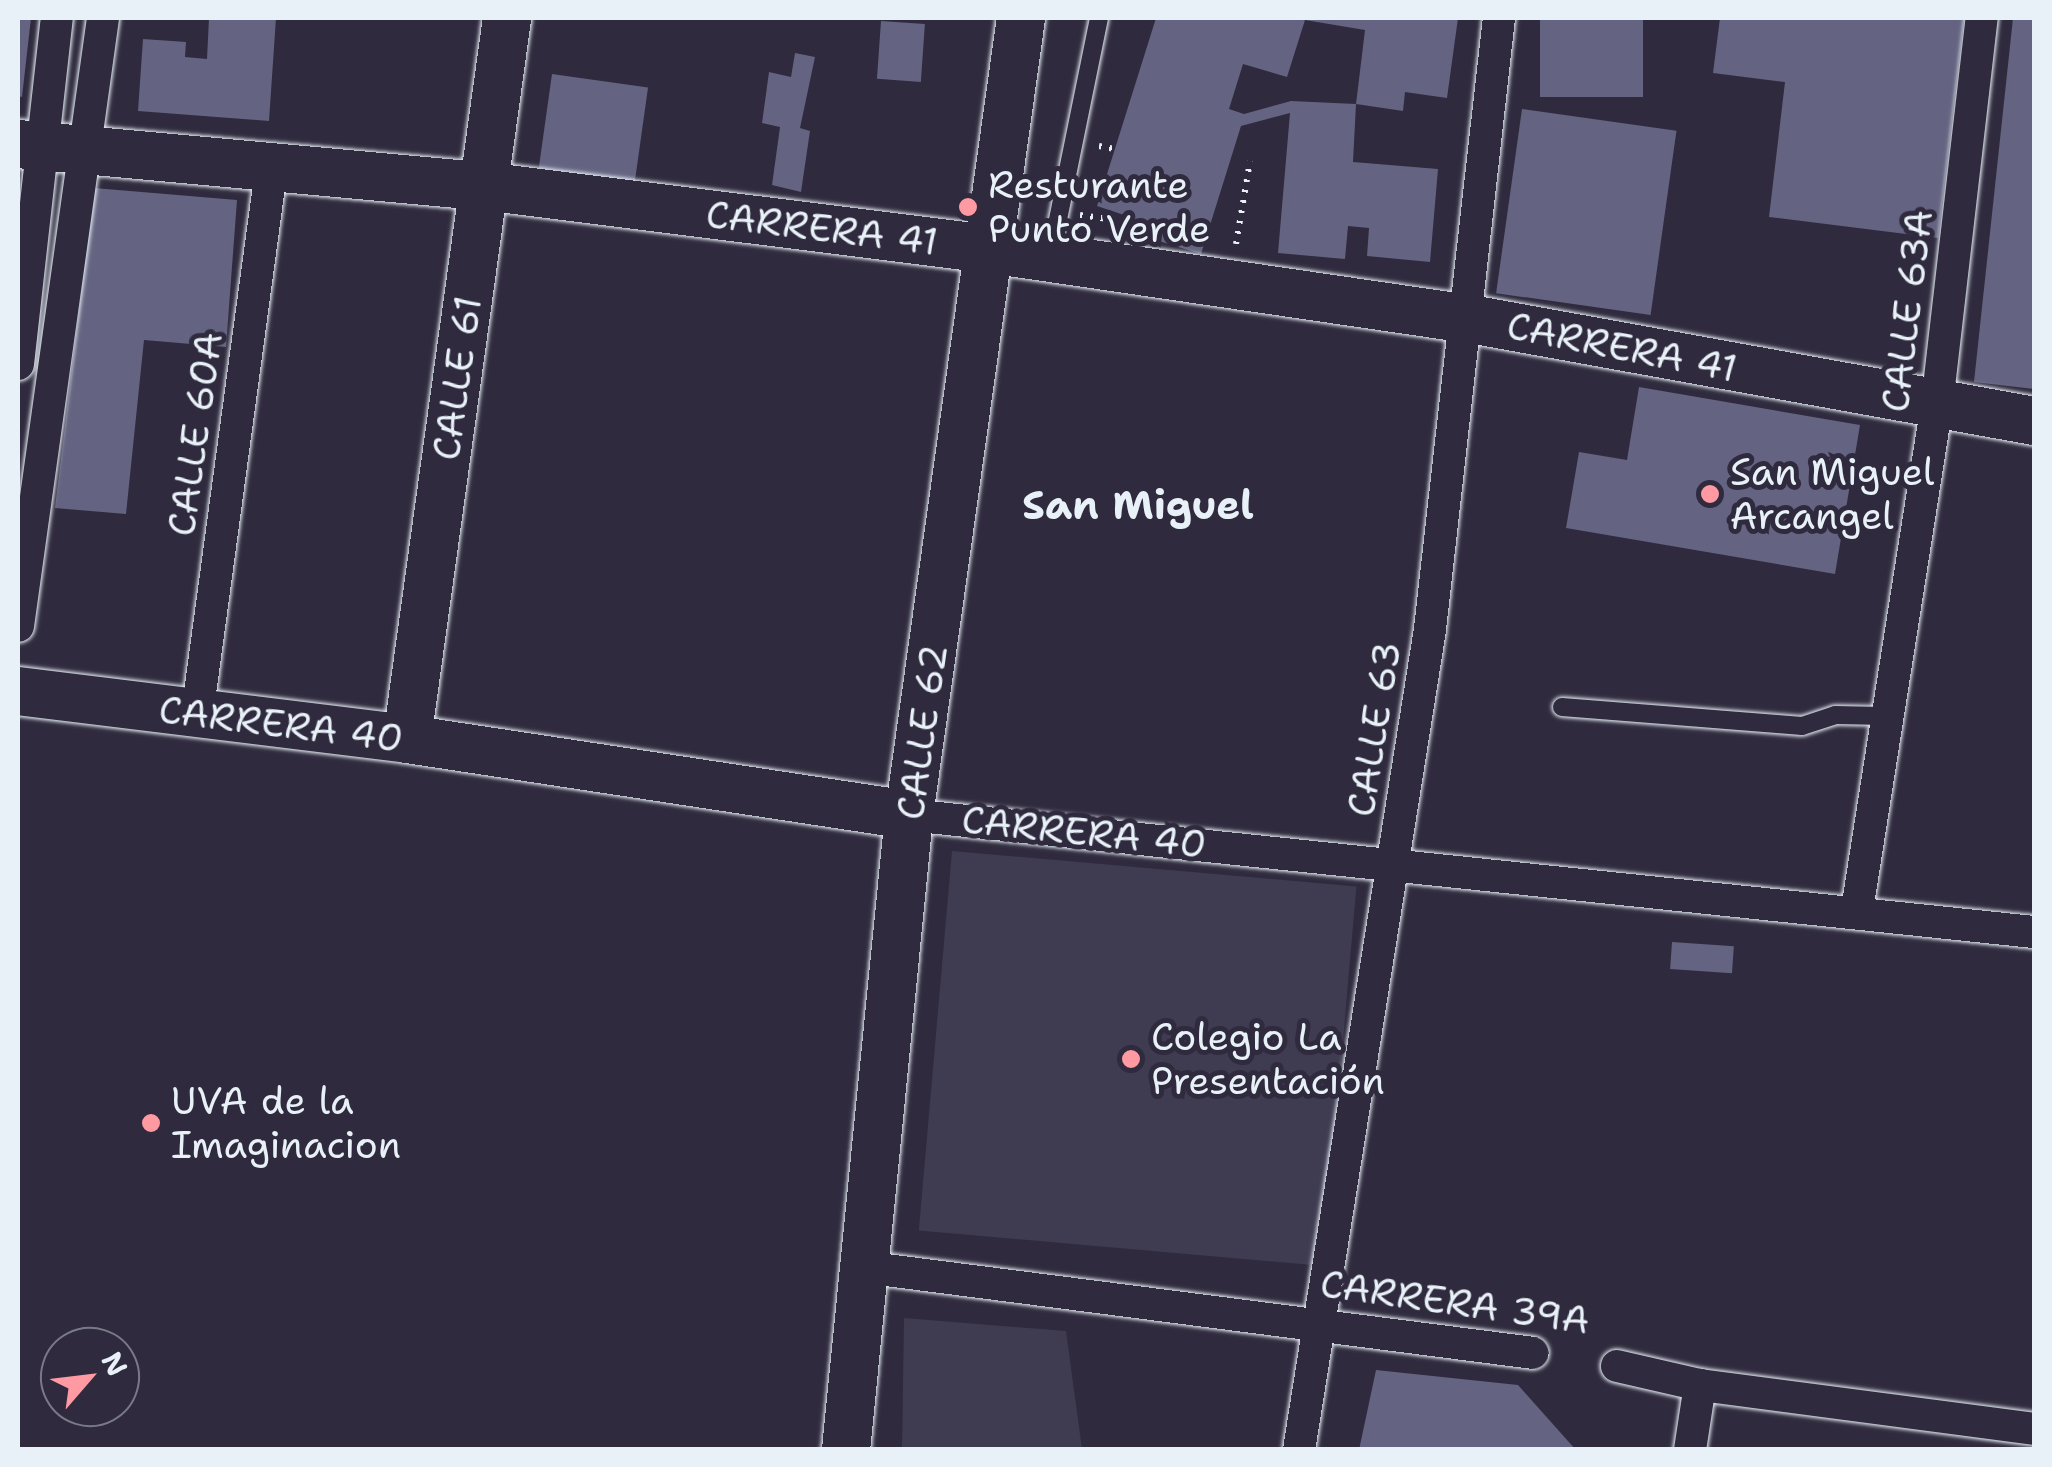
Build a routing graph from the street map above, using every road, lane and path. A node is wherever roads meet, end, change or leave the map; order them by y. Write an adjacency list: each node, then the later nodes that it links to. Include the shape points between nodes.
1 (57, 18): 8 (street)
2 (102, 18): 9 (street)
3 (507, 18): 12 (street, CALLE 61)
4 (1022, 18): 15 (street, CALLE 62)
5 (1099, 18): 13 (lane)
6 (1498, 18): 18 (street, CALLE 63)
7 (1982, 18): 20 (street, CALLE 63A)
8 (29, 144): 9 (street, CARRERA 41); 19 (street)
9 (89, 147): 11 (street, CARRERA 41); 22 (street)
10 (1250, 161): 16 (path)
11 (272, 164): 12 (street, CARRERA 41); 26 (street, CALLE 60A)
12 (482, 186): 15 (street, CARRERA 41); 28 (street, CALLE 61)
13 (1059, 213): 14 (path); 17 (lane)
14 (1122, 221)
15 (989, 249): 17 (street, CARRERA 41); 29 (street, CALLE 62)
16 (1235, 251)
17 (1050, 260): 18 (street, CARRERA 41)
18 (1470, 319): 20 (street, CARRERA 41); 30 (street, CALLE 63)
19 (18, 364)
20 (1937, 404): 21 (street, CARRERA 41); 27 (street, CALLE 63A)
21 (2034, 422)
22 (31, 436): 23 (street)
23 (18, 626)
24 (18, 691): 26 (street, CARRERA 40)
25 (1562, 708): 27 (lane, via 1802,726 1835,715)
26 (197, 714): 28 (street, CARRERA 40)
27 (1884, 716): 31 (street, CALLE 63A)
28 (407, 739): 29 (street, CARRERA 40)
29 (908, 815): 30 (street, CARRERA 40); 33 (street, CALLE 62)
30 (1393, 862): 31 (street, CARRERA 40); 34 (street, CALLE 63)
31 (1857, 910): 32 (street, CARRERA 40)
32 (2034, 932)
33 (863, 1267): 34 (street, CARRERA 39A); 39 (street, CALLE 62)
34 (1319, 1323): 35 (street, CARRERA 39A); 40 (street, CALLE 63)
35 (1533, 1353)
36 (1616, 1366): 37 (street, CARRERA 39A)
37 (1700, 1385): 38 (street, CARRERA 39A); 41 (street)
38 (2034, 1429)
39 (846, 1450)
40 (1298, 1450)
41 (1690, 1450)

